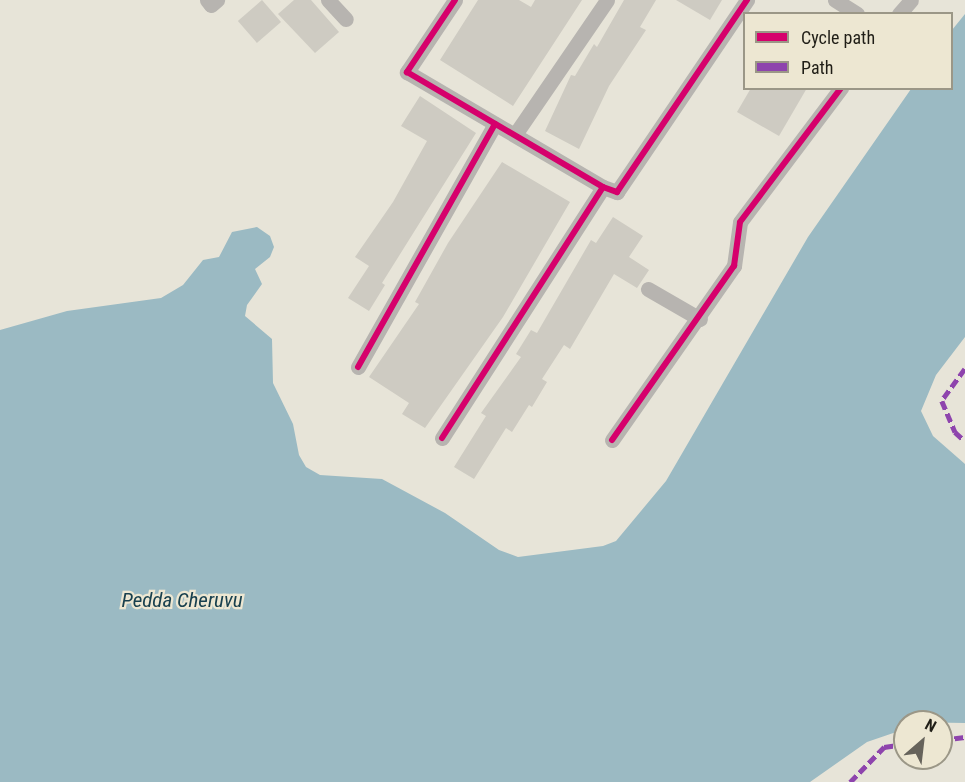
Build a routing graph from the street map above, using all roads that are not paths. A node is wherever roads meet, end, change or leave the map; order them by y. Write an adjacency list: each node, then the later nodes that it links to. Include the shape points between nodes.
1 (207, 0): 2 (street, via 210,5)
2 (217, 0)
3 (328, 0): 11 (street)
4 (455, 0): 13 (street, via 407,72)
5 (607, 0): 14 (street)
6 (747, 0): 15 (street, via 617,192)
7 (835, 0): 9 (street)
8 (911, 0): 10 (street)
9 (854, 12)
10 (901, 12)
11 (346, 20)
12 (839, 90): 17 (street, via 740,222 734,266)
13 (495, 124): 14 (street); 18 (street)
14 (516, 133): 15 (street)
15 (603, 187): 19 (street)
16 (648, 289): 17 (street)
17 (700, 319): 20 (street)
18 (358, 367)
19 (442, 438)
20 (612, 440)

